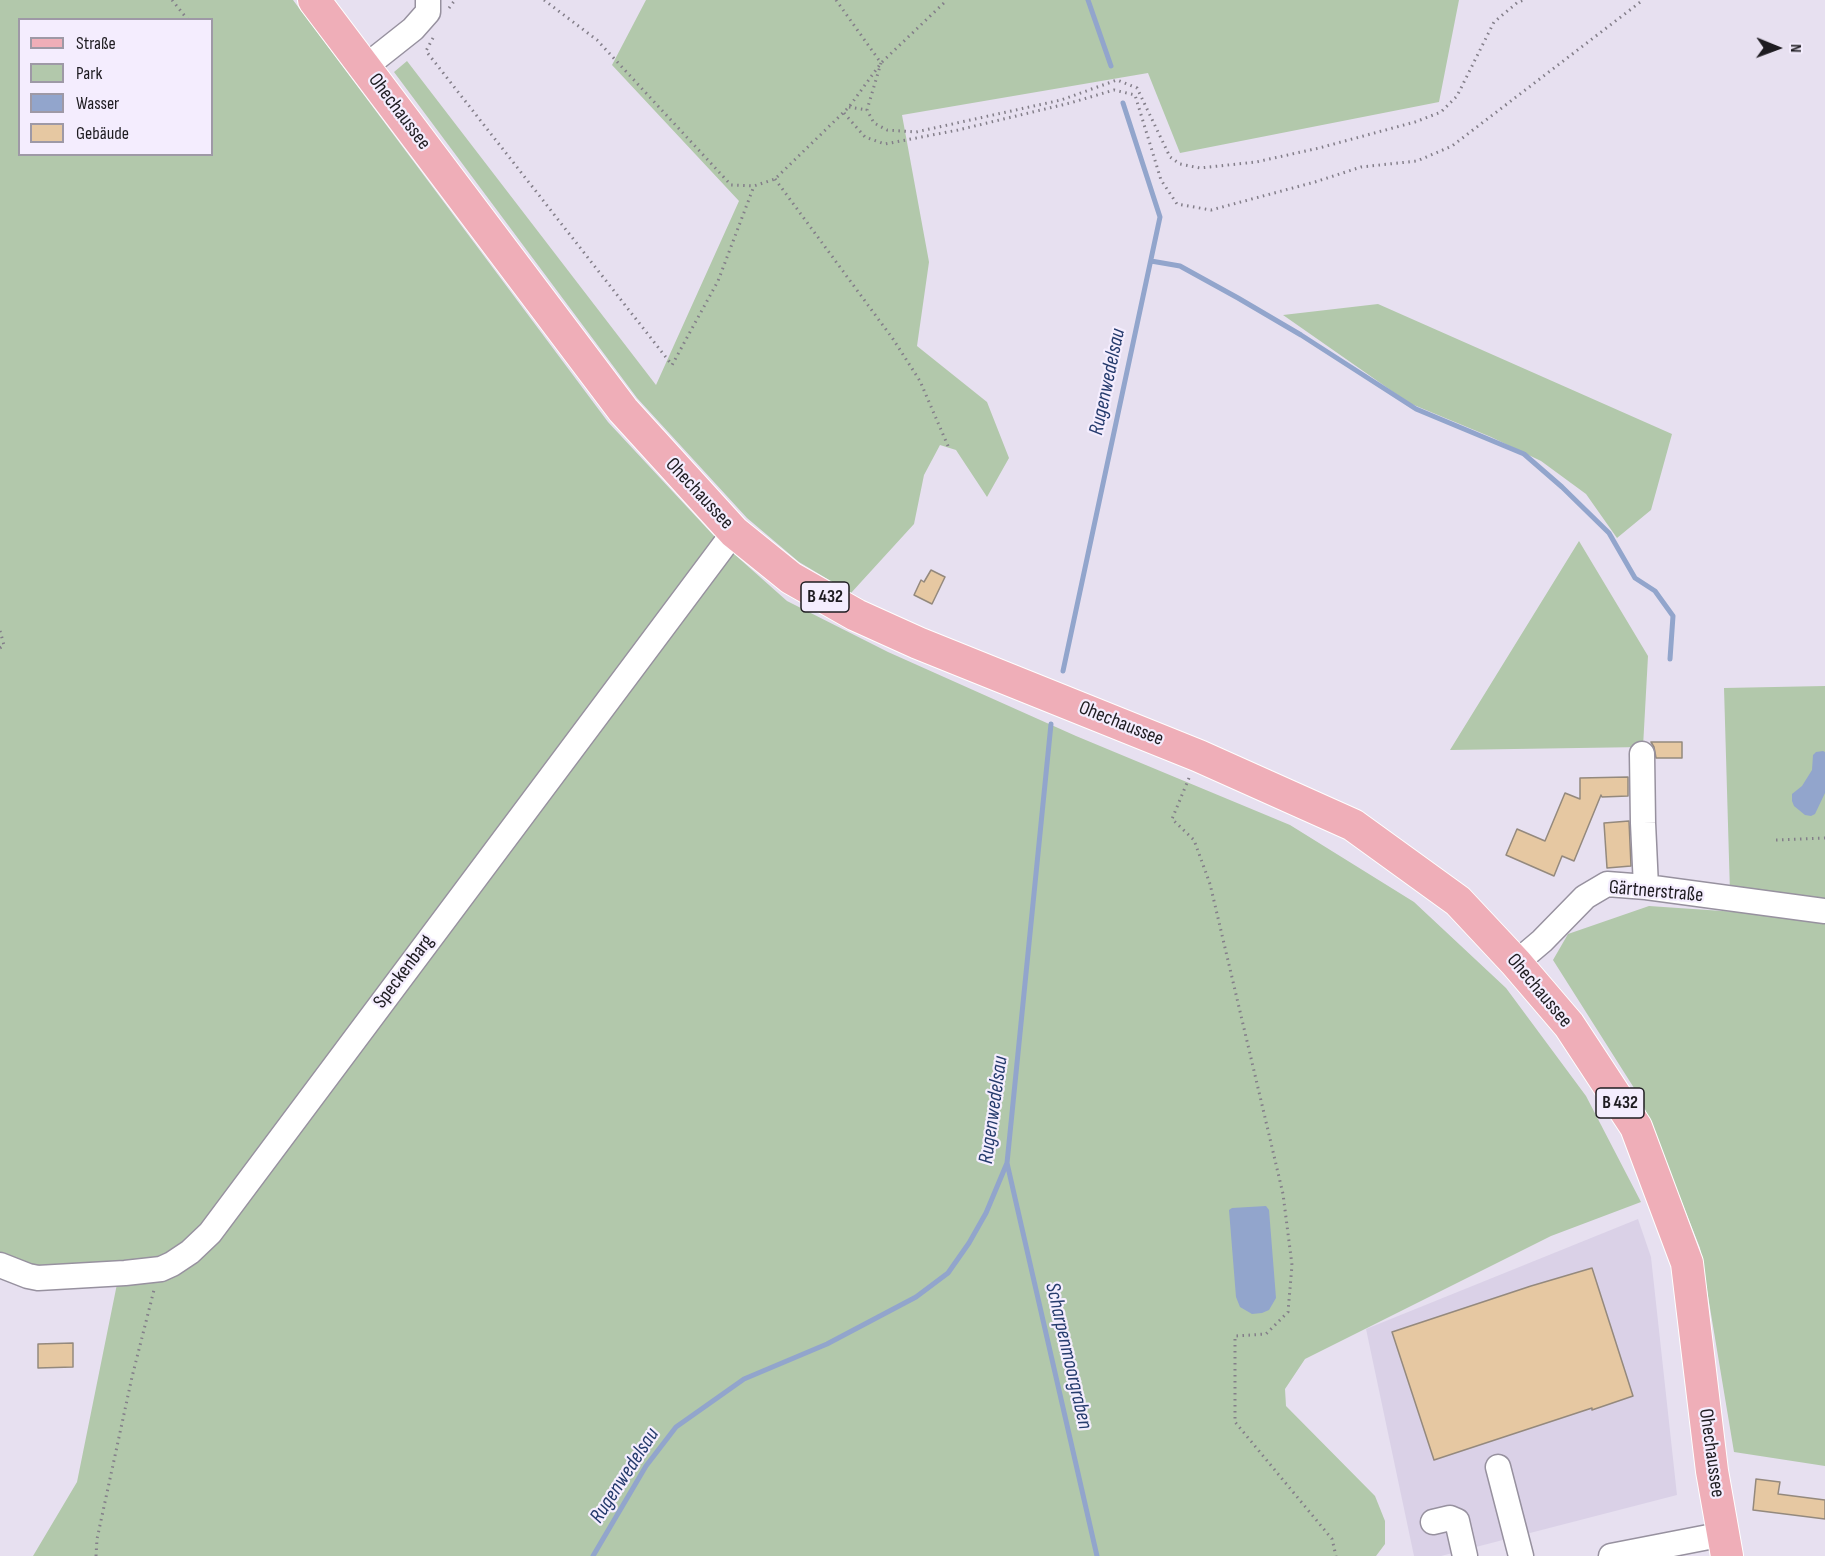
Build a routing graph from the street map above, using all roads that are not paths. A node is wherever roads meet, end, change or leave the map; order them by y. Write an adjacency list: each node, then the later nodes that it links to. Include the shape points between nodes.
1 (314, 0): 3 (main road, Ohechaussee / B 432)
2 (437, 6): 3 (street)
3 (365, 67): 4 (main road, Ohechaussee / B 432, via 622,410)
4 (734, 532): 8 (main road, Ohechaussee / B 432, via 791,578 856,615 1199,756 1353,825 1458,901); 9 (street, Speckenbarg, via 210,1233 190,1252 161,1269 38,1278)
5 (1642, 754): 6 (street)
6 (1646, 887): 7 (street, Gärtnerstraße); 8 (street, Gärtnerstraße, via 1607,884 1595,889)
7 (1825, 911)
8 (1516, 963): 12 (main road, Ohechaussee / B 432, via 1569,1025 1636,1127 1687,1263 1712,1471)
9 (0, 1264)
10 (1498, 1467): 14 (street)
11 (1433, 1522): 13 (street, via 1450,1518 1457,1521)
12 (1725, 1545): 15 (street)
13 (1464, 1556)
14 (1521, 1556)
15 (1611, 1556)

